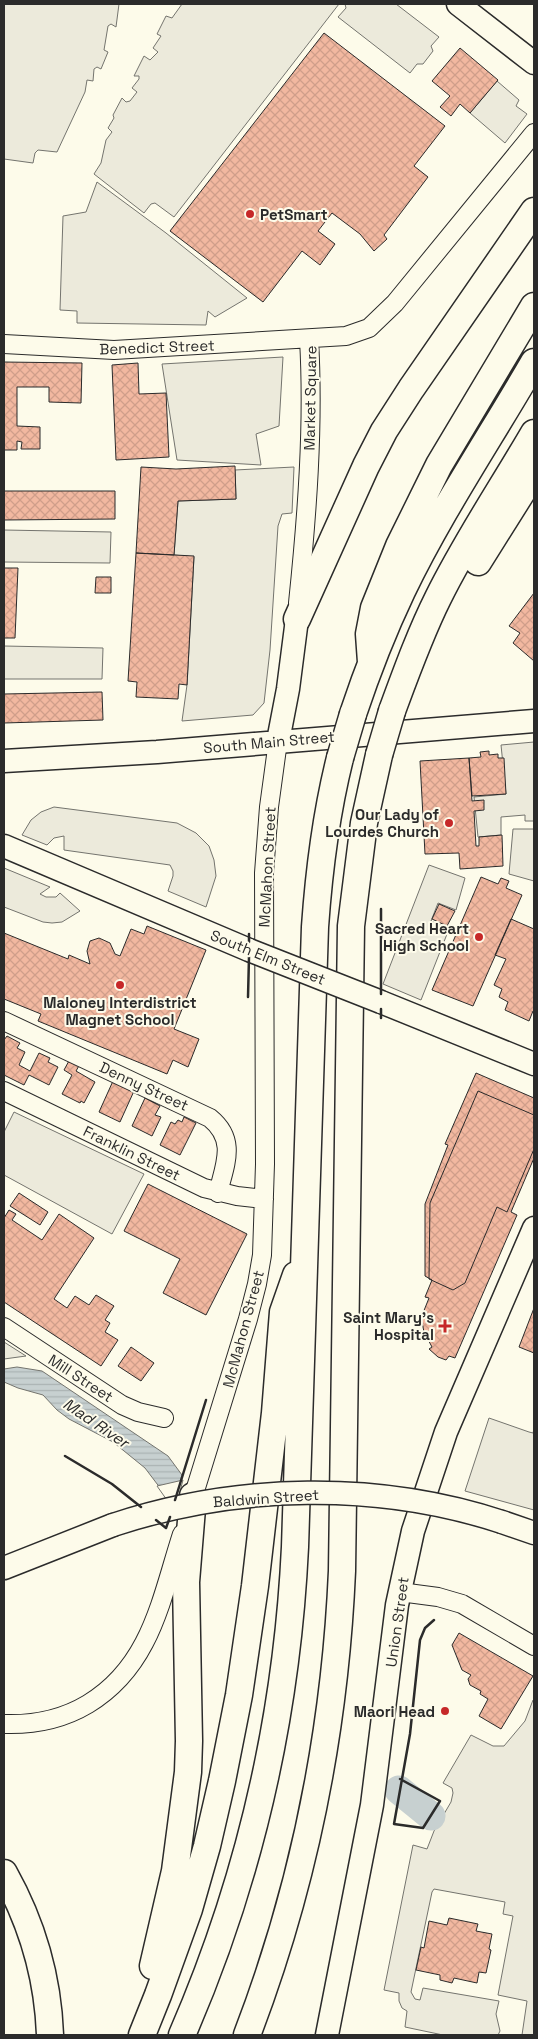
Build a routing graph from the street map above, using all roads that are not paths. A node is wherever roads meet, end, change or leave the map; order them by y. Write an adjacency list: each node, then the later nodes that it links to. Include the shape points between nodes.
1 (458, 4): 2 (main road)
2 (534, 63)
3 (534, 133): 6 (street, Market Square, via 377,322 354,335)
4 (534, 211): 11 (highway, via 410,389 384,432)
5 (534, 306): 13 (highway, via 440,465 399,546 374,608 370,634)
6 (309, 339): 7 (street, Benedict Street, via 114,350); 11 (street, Market Square, via 309,453)
7 (4, 344)
8 (534, 362): 13 (highway, via 426,545)
9 (534, 433): 12 (highway, via 460,556)
10 (534, 473): 12 (highway, via 461,591)
11 (297, 619): 15 (main road, Market Square)
12 (427, 621): 34 (highway, bridge, via 392,711 379,755 364,823 350,926 342,1571 335,1671 324,1756 306,1847)
13 (371, 662): 24 (highway, bridge, via 340,758 322,847 315,927)
14 (534, 721): 15 (main road, South Main Street)
15 (278, 741): 16 (main road, South Main Street); 22 (street, McMahon Street, via 264,873)
16 (4, 761)
17 (4, 846): 19 (main road, South Elm Street, bridge, via 249,950)
18 (4, 1021): 21 (street, Denny Street, via 193,1109 218,1124 225,1136 227,1151)
19 (534, 1064)
20 (4, 1091): 21 (street, Franklin Street)
21 (218, 1193): 22 (street, Franklin Street)
22 (264, 1199): 27 (street, McMahon Street, via 257,1284)
23 (534, 1228): 30 (main road, Union Street, via 439,1450 413,1532)
24 (304, 1253): 37 (highway, via 283,1312 256,1577 224,1772 189,1909); 38 (highway, via 294,1574 278,1714 257,1815 239,1878 214,1955)
25 (4, 1326): 26 (street, Mill Street, via 122,1405)
26 (164, 1418)
27 (193, 1496): 32 (street, McMahon Street, via 156,1617 125,1674 96,1699 72,1712 40,1722); 36 (highway, via 186,1582 189,1741 185,1806 164,1924)
28 (534, 1533): 29 (main road, Baldwin Street, bridge, via 465,1511 413,1501 303,1493 222,1500 153,1513 113,1525)
29 (4, 1568)
30 (400, 1592): 31 (street, via 462,1604); 41 (main road, Union Street, via 372,1805)
31 (534, 1646)
32 (4, 1724)
33 (4, 1873): 35 (highway, via 37,1950)
34 (259, 2004): 39 (highway); 40 (highway)
35 (50, 2035)
36 (130, 2035)
37 (142, 2035)
38 (182, 2035)
39 (247, 2035)
40 (261, 2035)
41 (327, 2035)

